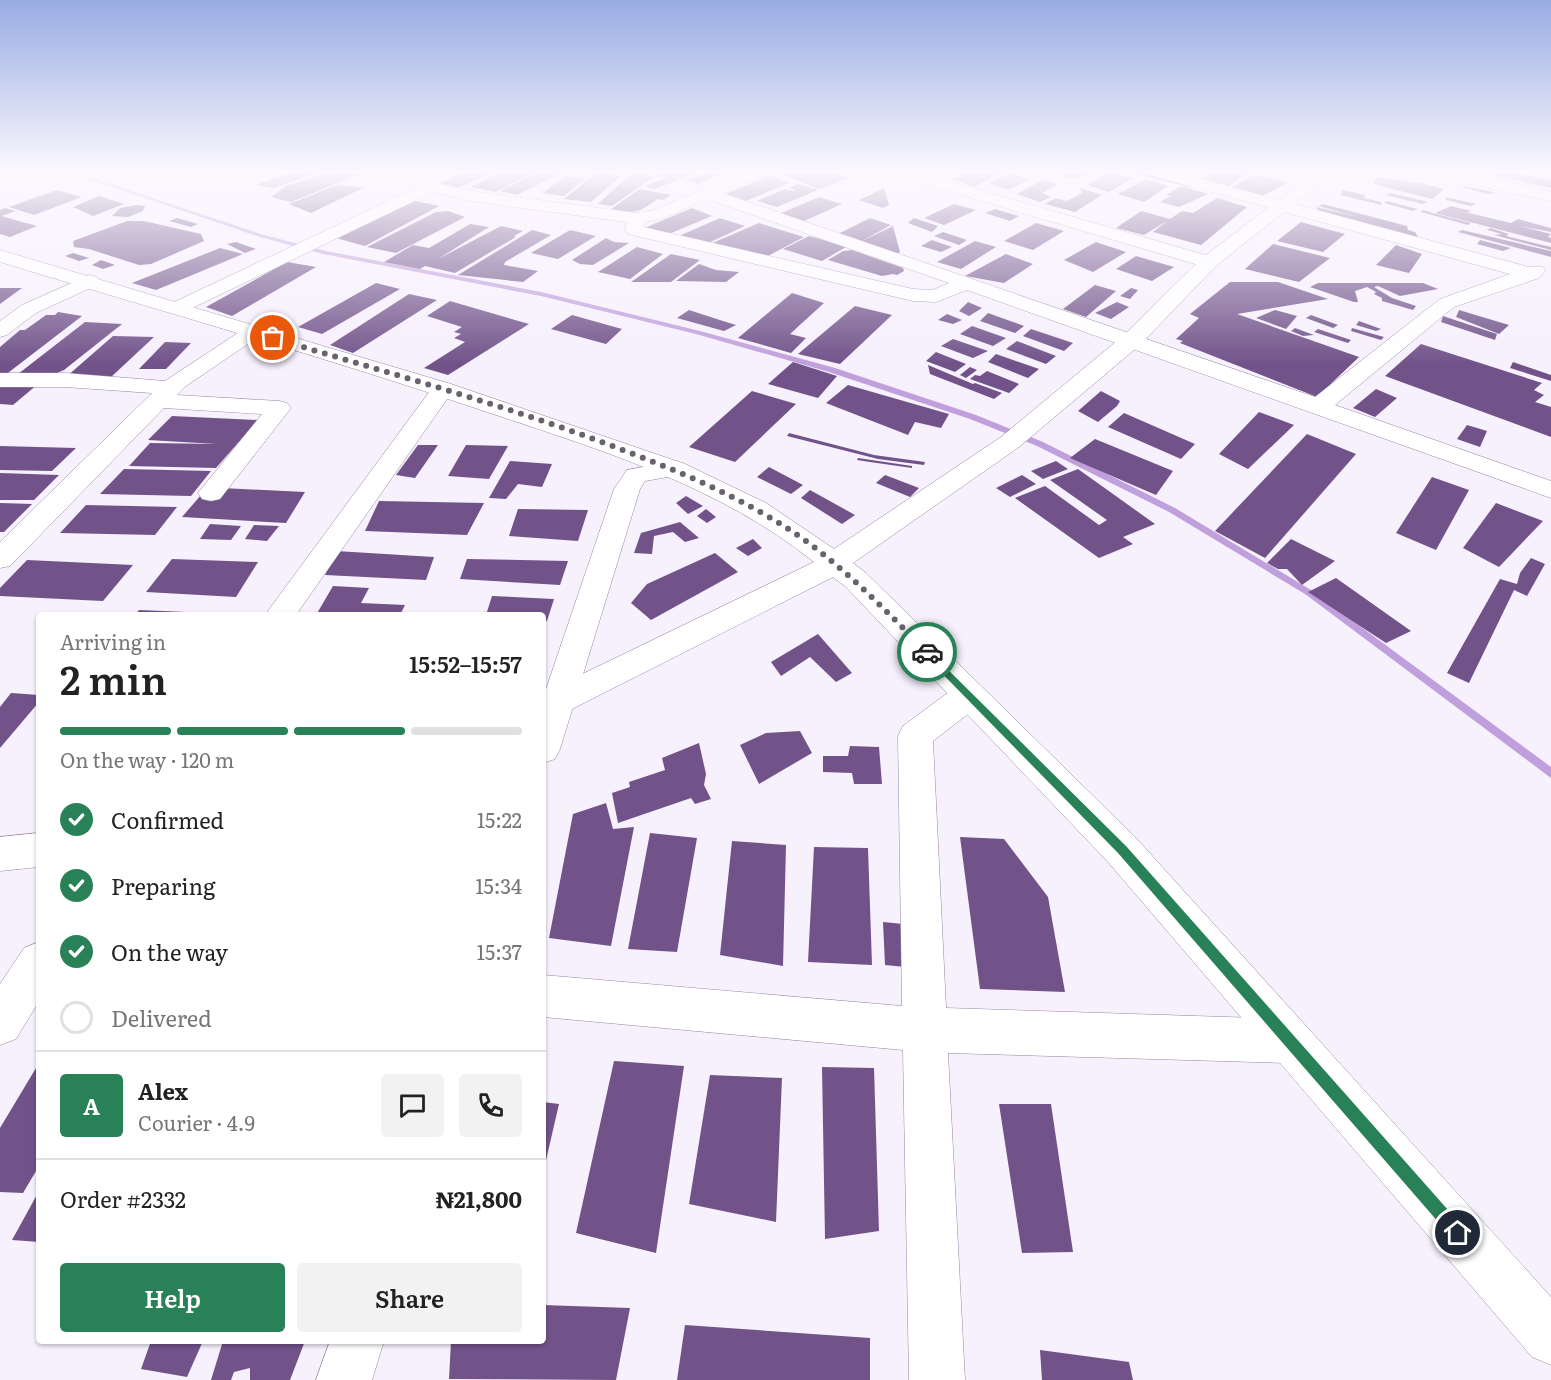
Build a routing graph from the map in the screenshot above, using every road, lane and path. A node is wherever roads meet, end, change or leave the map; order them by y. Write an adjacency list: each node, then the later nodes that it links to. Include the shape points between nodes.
1 (330, 235): 14 (street)
2 (657, 235): 12 (street, via 913,295 936,296)
3 (825, 235): 12 (street)
4 (1118, 235): 9 (street)
5 (1244, 235): 9 (street)
6 (1387, 235): 10 (street)
7 (0, 256): 11 (street)
8 (1551, 261): 10 (street)
9 (1209, 262): 18 (street)
10 (1532, 274): 22 (street, via 1448,303)
11 (90, 281): 14 (street); 15 (street)
12 (963, 284): 18 (street)
13 (0, 308): 15 (street)
14 (177, 308): 17 (street)
15 (29, 309): 16 (street)
16 (0, 331)
17 (254, 331): 20 (street); 21 (street)
18 (1132, 340): 22 (street); 27 (street, via 1020,435)
19 (0, 380): 21 (street, via 65,380)
20 (443, 389): 23 (street); 28 (street)
21 (166, 394): 25 (street, via 279,408); 26 (street)
22 (1316, 408): 24 (street)
23 (675, 469): 27 (street, via 756,509); 30 (street, via 636,475 627,489)
24 (1551, 490)
25 (211, 493)
26 (0, 559)
27 (832, 562): 29 (street, via 856,580); 30 (street, via 821,571)
28 (282, 612)
29 (969, 695): 37 (street, via 915,736); 38 (street, via 1122,850)
30 (551, 704): 31 (street)
31 (546, 732)
32 (36, 850): 33 (street)
33 (0, 854)
34 (36, 967): 36 (street)
35 (546, 996): 37 (street)
36 (0, 1023)
37 (924, 1030): 38 (street); 42 (street)
38 (1288, 1041): 39 (street)
39 (1551, 1338)
40 (356, 1344): 41 (street)
41 (344, 1380)
42 (938, 1380)

